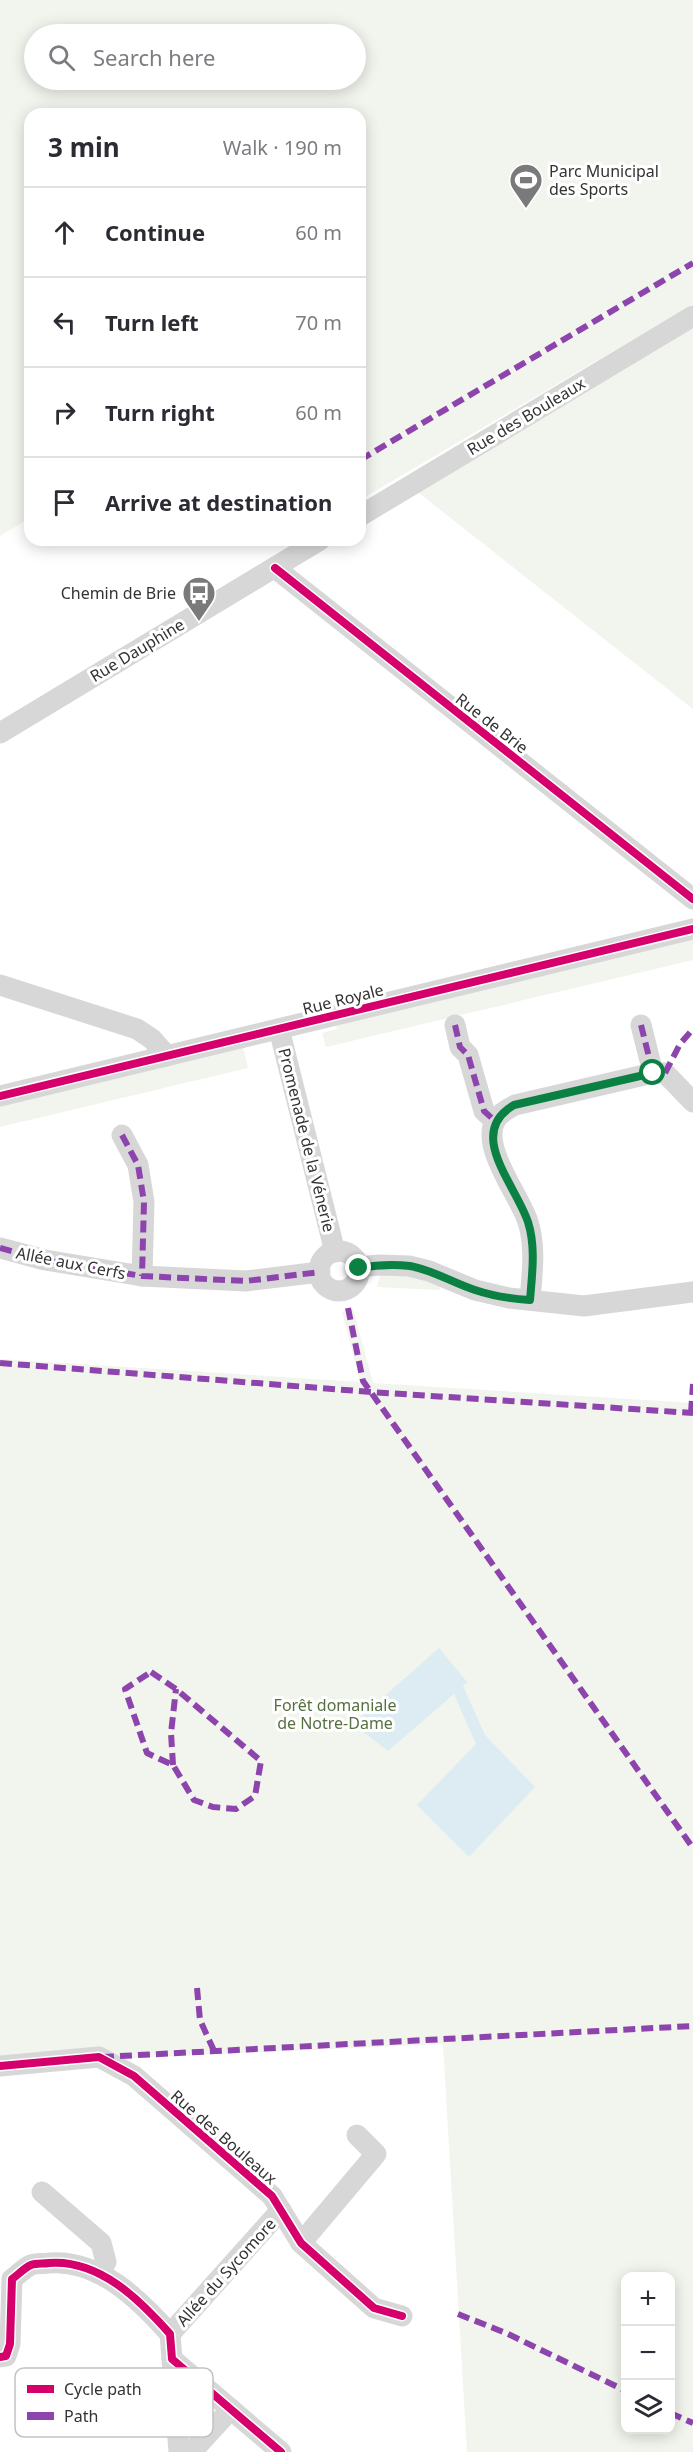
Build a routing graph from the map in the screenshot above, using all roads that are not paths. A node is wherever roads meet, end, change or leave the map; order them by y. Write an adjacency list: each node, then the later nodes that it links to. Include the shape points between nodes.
1 (693, 316): 2 (street, Rue des Bouleaux)
2 (366, 512)
3 (310, 546): 4 (street)
4 (275, 567): 5 (street, Rue Dauphine); 6 (street, Rue de Brie)
5 (0, 733)
6 (693, 899)
7 (693, 929): 11 (street, Rue Royale)
8 (0, 985): 12 (street, via 137,1029)
9 (455, 1025): 16 (street, via 484,1110)
10 (641, 1025): 13 (street)
11 (279, 1029): 12 (street, Rue Royale); 19 (street, Promenade de la Vénerie)
12 (167, 1056): 14 (street, Rue Royale)
13 (653, 1073): 15 (street, via 665,1074); 16 (street, via 514,1105)
14 (0, 1096)
15 (693, 1102)
16 (495, 1121): 24 (street, via 492,1139 499,1163 528,1223 533,1252)
17 (122, 1135): 22 (street, Allée aux Cerfs, via 138,1165 144,1202)
18 (0, 1248): 22 (street, Allée aux Cerfs, via 45,1260)
19 (335, 1252): 20 (street, via 347,1253); 21 (street, via 324,1260)
20 (359, 1268): 21 (street, via 358,1279 345,1290 328,1287); 24 (street, via 409,1266 475,1290)
21 (320, 1272): 22 (street, Allée aux Cerfs, via 246,1281)
22 (142, 1276)
23 (693, 1292): 24 (street, via 584,1306)
24 (530, 1300)
25 (0, 2066): 28 (street, Rue des Bouleaux, via 99,2057 134,2076 272,2196)
26 (357, 2135): 29 (street, via 376,2154)
27 (42, 2192): 30 (street, via 101,2243 106,2262)
28 (281, 2210): 29 (street, Rue des Bouleaux); 32 (street, Allée du Sycomore)
29 (301, 2243): 31 (street, Rue des Bouleaux, via 374,2308)
30 (97, 2273): 32 (street, via 137,2301); 33 (street, via 63,2262 31,2265 12,2279 10,2344 6,2356)
31 (402, 2316)
32 (170, 2334): 34 (street)
33 (0, 2357)
34 (172, 2359): 35 (street); 36 (street)
35 (173, 2368)
36 (183, 2368)
37 (213, 2394): 38 (street)
38 (231, 2409): 39 (street); 44 (street)
39 (213, 2429)
40 (178, 2437): 42 (street)
41 (205, 2437): 43 (street)
42 (179, 2452)
43 (187, 2452)
44 (281, 2452)

